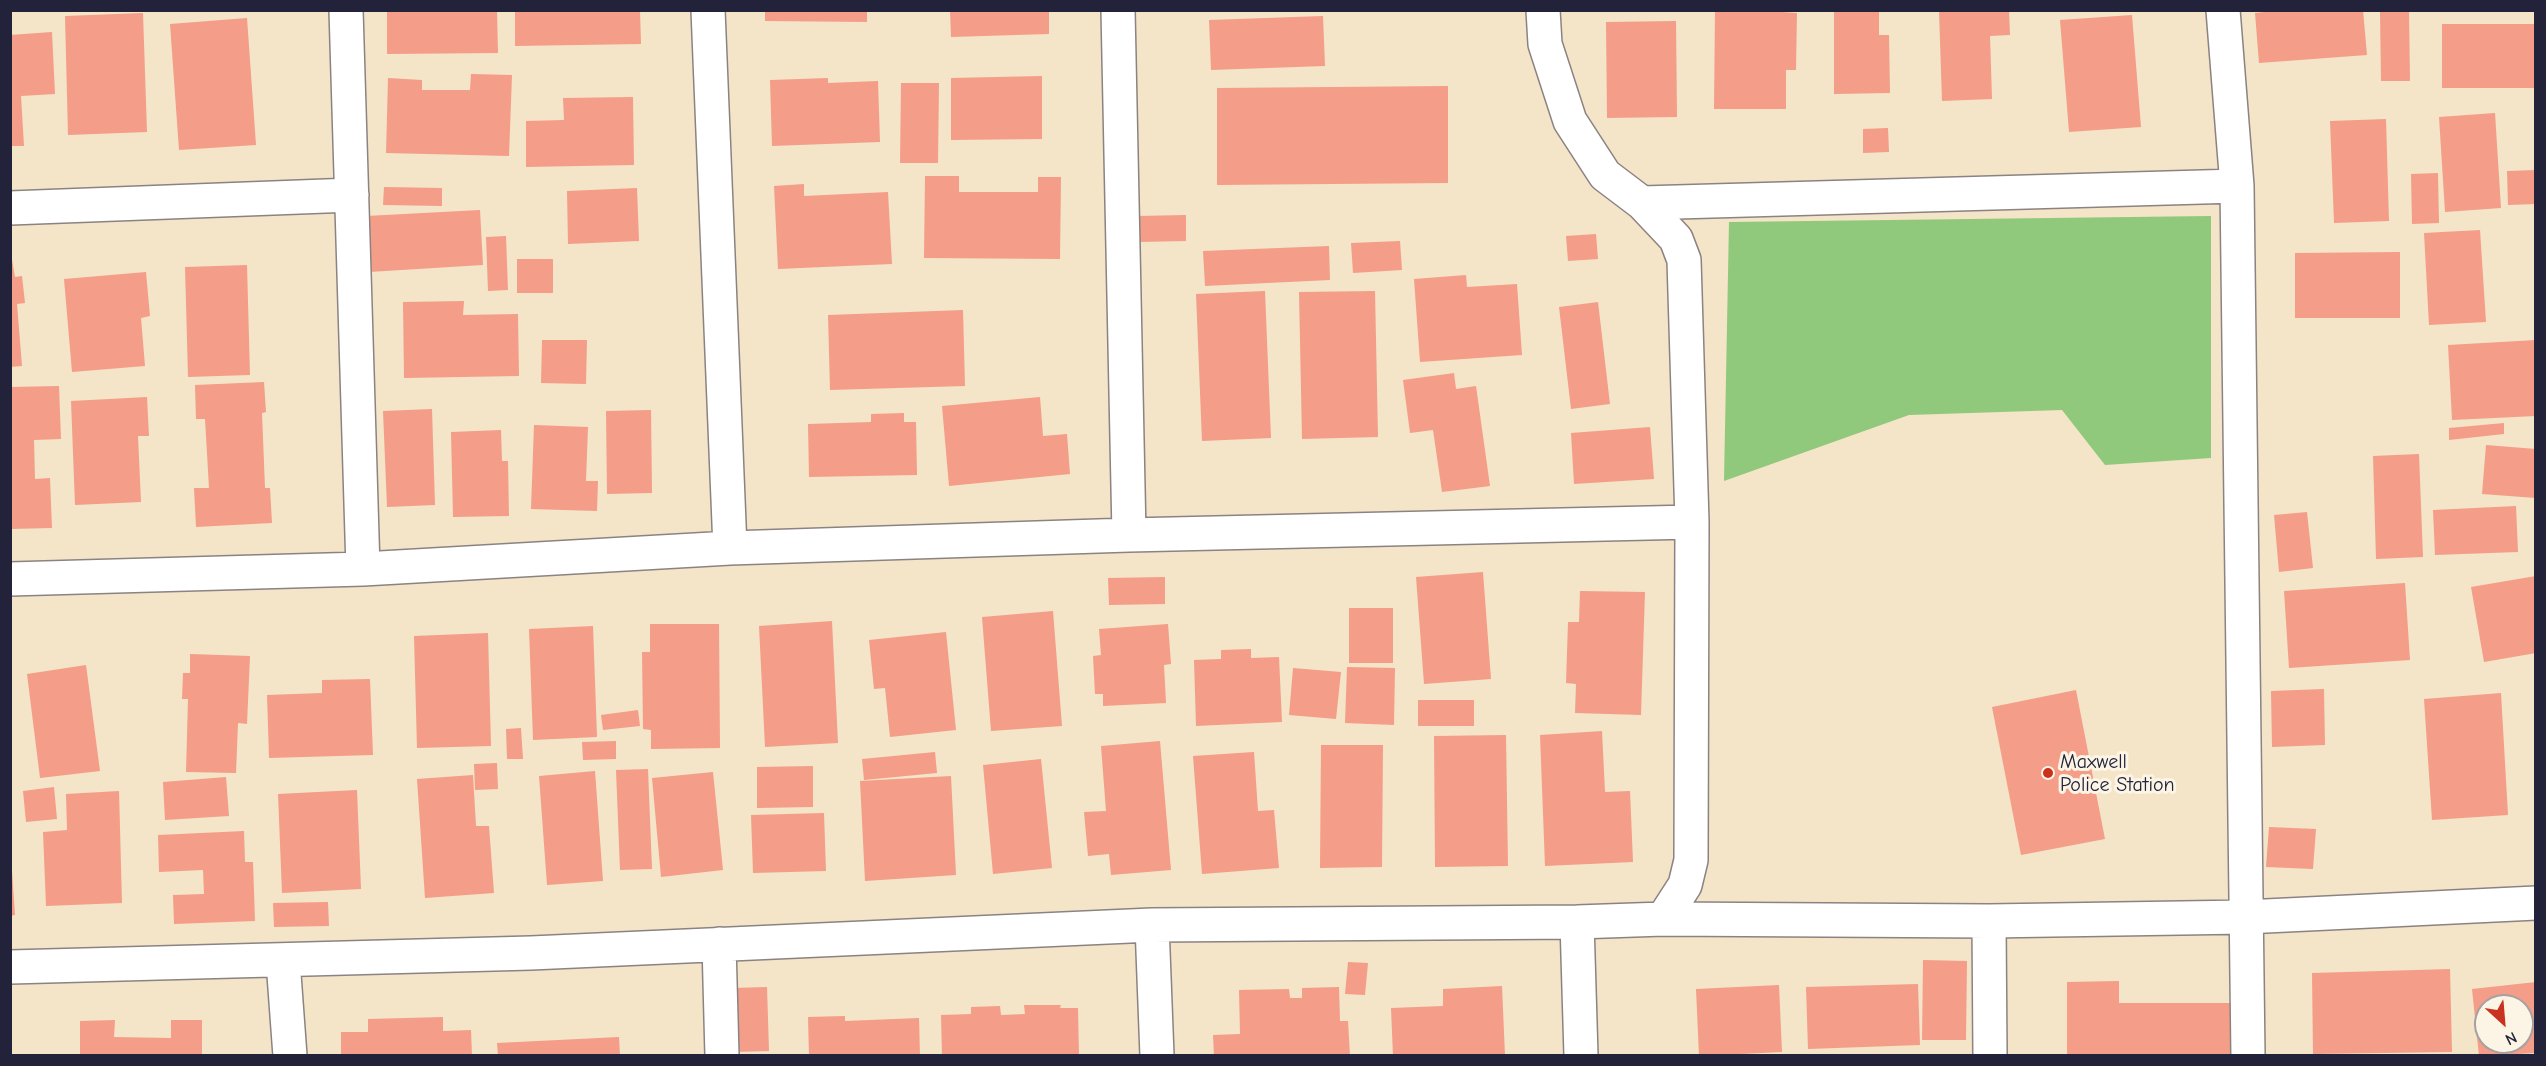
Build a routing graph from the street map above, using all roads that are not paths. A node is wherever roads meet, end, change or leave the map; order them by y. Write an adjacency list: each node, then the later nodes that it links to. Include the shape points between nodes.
1 (346, 10): 7 (street)
2 (708, 10): 12 (street)
3 (1118, 10): 11 (street)
4 (1543, 10): 8 (street, via 1545,44 1570,121 1605,175)
5 (2223, 10): 6 (street)
6 (2237, 186): 8 (street); 16 (street)
7 (352, 195): 9 (street); 13 (street)
8 (1642, 203): 10 (street, via 1676,239 1684,260)
9 (10, 208)
10 (1692, 522): 11 (street); 17 (street, via 1691,860 1685,885)
11 (1129, 535): 12 (street)
12 (730, 548): 13 (street)
13 (363, 569): 14 (street)
14 (10, 579)
15 (2535, 903): 16 (street)
16 (2245, 916): 18 (street); 29 (street)
17 (1663, 919): 18 (street); 19 (street)
18 (1989, 921): 28 (street)
19 (1577, 922): 20 (street); 27 (street)
20 (1152, 925): 21 (street); 26 (street)
21 (719, 944): 22 (street); 25 (street)
22 (283, 961): 23 (street); 24 (street)
23 (10, 967)
24 (290, 1056)
25 (722, 1056)
26 (1157, 1056)
27 (1581, 1056)
28 (1990, 1056)
29 (2248, 1056)

